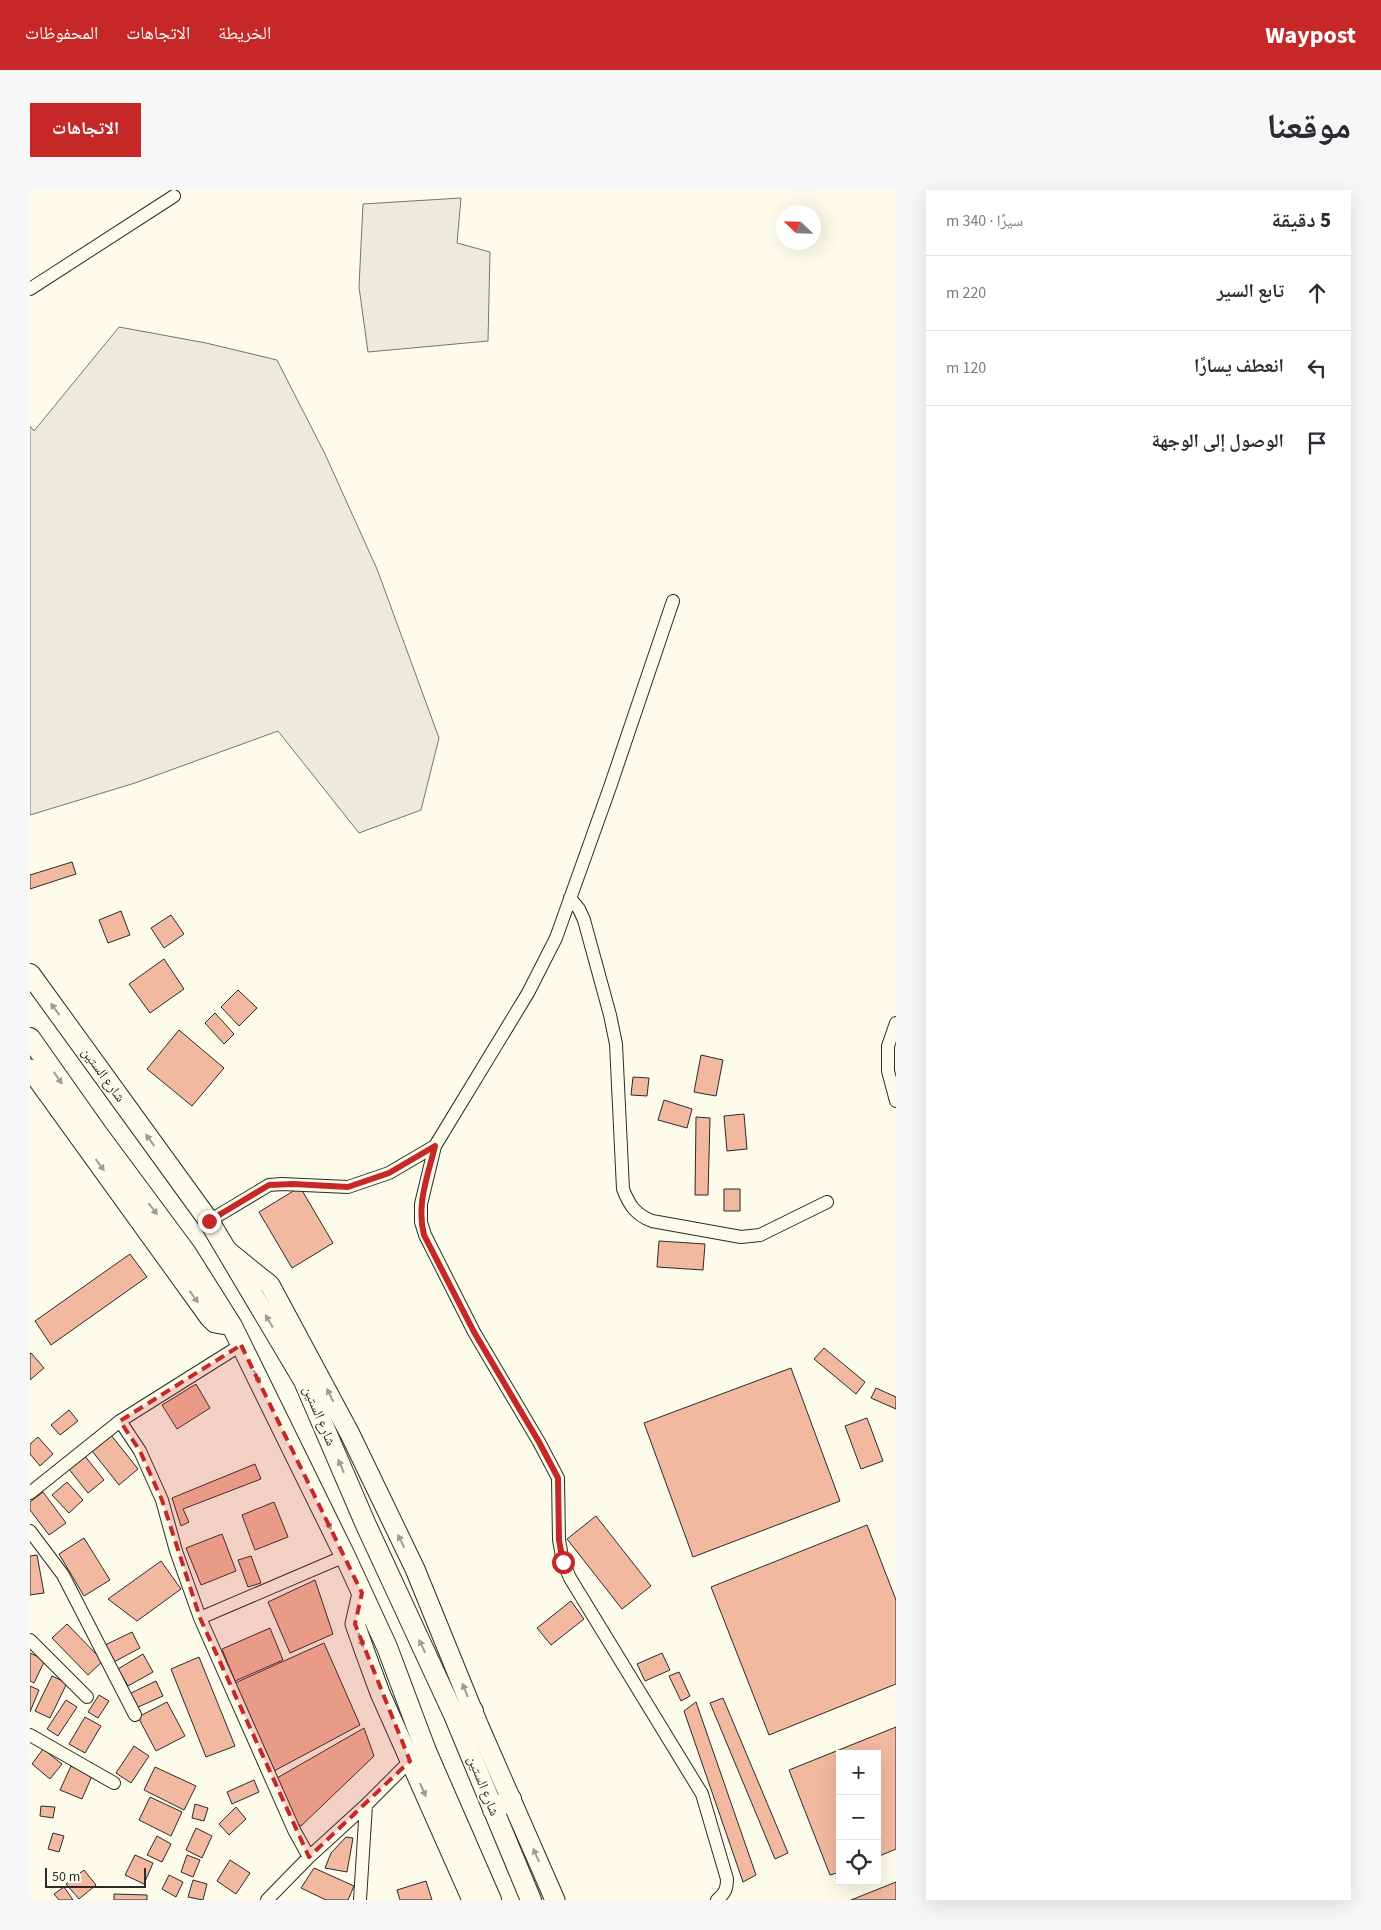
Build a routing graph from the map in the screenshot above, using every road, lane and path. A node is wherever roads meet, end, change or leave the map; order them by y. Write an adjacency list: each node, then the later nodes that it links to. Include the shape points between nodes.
1 (174, 196): 2 (street)
2 (30, 289)
3 (673, 601): 4 (street)
4 (570, 898): 11 (street, via 556,938 532,985); 12 (street, via 584,920 616,1044 623,1189 634,1210 652,1221 741,1237 760,1235)
5 (30, 974): 13 (highway, شارع الستين, one-way to 5)
6 (896, 1023): 9 (street, via 888,1046 888,1071)
7 (30, 1038): 10 (highway, one-way to 10)
8 (30, 1069): 10 (main road)
9 (896, 1101)
10 (90, 1138): 14 (highway, one-way to 14, via 186,1253)
11 (435, 1146): 13 (street, via 389,1173 348,1187 269,1185); 38 (street, via 421,1204 424,1235 474,1332 558,1478 559,1540 570,1578 702,1794 727,1879 724,1894)
12 (827, 1202)
13 (209, 1221): 23 (highway, شارع الستين, one-way to 13, via 366,1525 304,1381)
14 (241, 1345): 15 (street); 18 (highway, one-way to 18)
15 (120, 1422): 16 (street); 20 (street, via 140,1451 162,1500)
16 (30, 1494)
17 (30, 1530): 24 (street, via 63,1575)
18 (345, 1556): 19 (highway); 20 (street)
19 (362, 1593): 26 (main road, one-way to 26, via 355,1624); 35 (highway)
20 (200, 1618): 31 (street, via 294,1830)
21 (30, 1640): 22 (street)
22 (87, 1697)
23 (463, 1713): 28 (main road); 30 (highway, شارع الستين)
24 (135, 1715)
25 (30, 1735): 27 (street)
26 (410, 1761): 29 (street); 34 (main road, one-way to 34)
27 (114, 1784)
28 (511, 1800): 30 (highway); 37 (main road, one-way to 28)
29 (366, 1805): 31 (street); 33 (street)
30 (493, 1810): 36 (highway, شارع الستين)
31 (309, 1856): 32 (street)
32 (267, 1900)
33 (360, 1900)
34 (472, 1900)
35 (491, 1900)
36 (531, 1900)
37 (555, 1900)
38 (718, 1900)

